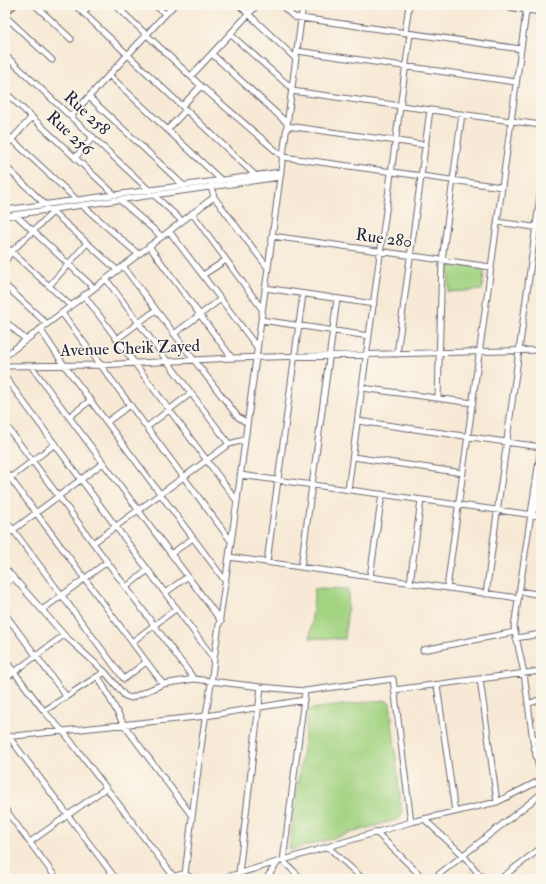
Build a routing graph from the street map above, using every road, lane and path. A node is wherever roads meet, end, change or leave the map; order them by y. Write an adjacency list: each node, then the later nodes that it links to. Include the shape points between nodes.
1 (14, 5): 15 (main road)
2 (35, 5): 25 (street)
3 (75, 5): 17 (street)
4 (90, 5): 17 (street)
5 (114, 5): 23 (street)
6 (156, 5): 18 (street)
7 (174, 5): 18 (street)
8 (239, 5): 19 (street)
9 (257, 5): 19 (street)
10 (281, 5): 21 (street, via 294,17)
11 (303, 5): 21 (street)
12 (408, 5): 22 (street)
13 (494, 5): 14 (street)
14 (526, 7): 16 (street); 26 (street)
15 (5, 12)
16 (541, 12)
17 (83, 13): 30 (street)
18 (165, 14): 23 (street)
19 (248, 14): 24 (street); 31 (street)
20 (5, 16): 32 (street)
21 (301, 18): 22 (street); 27 (street)
22 (408, 33): 26 (street); 33 (street)
23 (147, 34): 30 (street); 35 (street)
24 (230, 34): 28 (street); 38 (street)
25 (71, 39)
26 (521, 49): 36 (street)
27 (297, 52): 31 (street); 33 (street)
28 (212, 54): 35 (street); 48 (street)
29 (5, 55): 45 (street, Rue 258)
30 (128, 55): 34 (street); 42 (street)
31 (296, 59): 38 (street)
32 (52, 60)
33 (406, 67): 36 (street); 41 (street)
34 (110, 74): 40 (street); 50 (street)
35 (191, 76): 37 (street)
36 (516, 82): 47 (street)
37 (201, 86): 42 (street); 57 (street)
38 (292, 89): 41 (street); 48 (street)
39 (5, 92): 46 (street, Rue 256)
40 (89, 97): 45 (street); 67 (street)
41 (401, 106): 43 (street); 54 (street)
42 (184, 108): 50 (street); 62 (street)
43 (430, 110): 44 (street); 55 (street)
44 (462, 114): 47 (street); 66 (street)
45 (70, 116): 52 (street, Rue 258)
46 (32, 117): 53 (street); 58 (street, Rue 256)
47 (511, 121): 49 (street); 69 (street)
48 (287, 125): 54 (street); 57 (street)
49 (541, 125)
50 (168, 129): 64 (street)
51 (5, 133): 53 (street)
52 (93, 137): 58 (street); 71 (street, Rue 258)
53 (12, 139): 56 (street); 75 (street)
54 (396, 141): 55 (street); 60 (street)
55 (426, 145): 63 (street)
56 (5, 147)
57 (283, 156): 60 (street); 61 (street)
58 (75, 158): 72 (street, Rue 256)
59 (5, 166): 77 (street)
60 (392, 172): 63 (street); 94 (street)
61 (280, 175): 62 (street); 68 (street); 90 (street)
62 (256, 176): 64 (street)
63 (422, 176): 66 (street); 97 (street)
64 (221, 180): 65 (street)
65 (210, 181): 67 (street); 68 (street)
66 (453, 181): 69 (street); 99 (street)
67 (184, 186): 71 (street)
68 (211, 188): 73 (street); 74 (street)
69 (502, 188): 85 (street)
70 (541, 189): 86 (street)
71 (150, 191): 72 (street)
72 (115, 195): 75 (street)
73 (154, 195): 76 (street); 84 (street)
74 (214, 197): 81 (street); 104 (street)
75 (77, 200): 77 (street)
76 (120, 200): 78 (street); 89 (street)
77 (45, 205): 79 (street); 80 (street)
78 (82, 205): 80 (street); 96 (street)
79 (5, 210)
80 (52, 211): 82 (street); 87 (street); 91 (street)
81 (192, 214): 84 (street); 98 (street)
82 (16, 215): 83 (street); 87 (street)
83 (5, 216)
84 (182, 221): 88 (street)
85 (497, 222): 86 (street); 103 (street)
86 (538, 228): 136 (street)
87 (33, 231): 95 (street); 101 (street)
88 (169, 231): 89 (street); 106 (street)
89 (162, 236): 93 (street)
90 (272, 236): 94 (street, Rue 280); 104 (street)
91 (87, 243): 101 (street); 105 (street)
92 (5, 246): 95 (street)
93 (149, 246): 96 (street); 121 (street)
94 (381, 251): 97 (street, Rue 280); 116 (street)
95 (12, 252): 100 (street); 109 (street)
96 (138, 254): 102 (street)
97 (411, 256): 99 (street, Rue 280); 138 (street)
98 (226, 260): 106 (street); 118 (street)
99 (442, 260): 103 (street, Rue 280); 137 (street)
100 (5, 262)
101 (68, 264): 109 (street); 110 (street)
102 (123, 266): 105 (street); 119 (street)
103 (491, 267): 135 (street)
104 (268, 268): 111 (street)
105 (117, 270): 107 (street)
106 (203, 275): 114 (street)
107 (106, 279): 110 (street); 124 (street)
108 (5, 284): 125 (street)
109 (49, 286): 117 (street)
110 (94, 288): 113 (street)
111 (265, 288): 112 (street); 118 (street)
112 (304, 294): 115 (street); 126 (street)
113 (84, 295): 117 (street); 131 (street)
114 (221, 299): 121 (street); 133 (street)
115 (337, 299): 116 (street); 128 (street)
116 (374, 304): 130 (street)
117 (71, 306): 120 (street)
118 (262, 309): 122 (street)
119 (156, 310): 124 (street); 129 (street)
120 (62, 313): 125 (street); 149 (street)
121 (199, 315): 129 (street); 143 (street)
122 (261, 320): 126 (street); 133 (street)
123 (5, 321): 132 (street)
124 (139, 323): 131 (street); 146 (street)
125 (47, 324): 127 (street)
126 (299, 326): 128 (street); 141 (street)
127 (40, 329): 132 (street); 148 (street)
128 (333, 330): 130 (street); 142 (street)
129 (174, 334): 145 (street)
130 (369, 336): 139 (street)
131 (117, 339): 147 (street)
132 (26, 340): 140 (street)
133 (257, 347): 144 (street)
134 (541, 350): 136 (street, Avenue Cheik Zayed)
135 (480, 352): 136 (street, Avenue Cheik Zayed); 137 (street, Avenue Cheik Zayed); 157 (street)
136 (519, 352): 168 (street)
137 (440, 353): 138 (street, Avenue Cheik Zayed); 155 (street)
138 (397, 354): 139 (street, Avenue Cheik Zayed)
139 (367, 355): 142 (street, Avenue Cheik Zayed); 153 (street)
140 (5, 356)
141 (295, 357): 142 (street, Avenue Cheik Zayed); 144 (street, Avenue Cheik Zayed); 183 (street)
142 (329, 357): 184 (street)
143 (232, 358): 144 (street, Avenue Cheik Zayed); 145 (street, Avenue Cheik Zayed)
144 (256, 358): 163 (street)
145 (194, 360): 146 (street, Avenue Cheik Zayed); 163 (street, via 238,417)
146 (168, 361): 147 (street, Avenue Cheik Zayed); 154 (street)
147 (134, 363): 149 (street, Avenue Cheik Zayed); 159 (street)
148 (64, 365): 149 (street, Avenue Cheik Zayed); 151 (street, Avenue Cheik Zayed); 156 (street)
149 (100, 365): 158 (street)
150 (5, 366): 151 (street, Avenue Cheik Zayed)
151 (31, 366): 160 (street)
152 (5, 377): 169 (street)
153 (362, 388): 155 (street); 161 (street)
154 (191, 393): 159 (street); 170 (street)
155 (438, 398): 157 (street)
156 (90, 400): 160 (street); 162 (street)
157 (473, 403): 166 (street)
158 (130, 405): 162 (street); 165 (street)
159 (169, 410): 165 (street); 173 (street)
160 (68, 416): 175 (street)
161 (358, 421): 166 (street); 172 (street)
162 (107, 422): 186 (street)
163 (247, 423): 167 (street)
164 (5, 424): 174 (street)
165 (147, 427): 180 (street)
166 (468, 436): 168 (street); 177 (street)
167 (244, 440): 170 (street); 178 (street)
168 (507, 442): 171 (street); 193 (street)
169 (55, 444): 174 (street); 182 (street)
170 (229, 444): 173 (street)
171 (541, 447): 195 (street)
172 (353, 457): 177 (street); 185 (street)
173 (207, 460): 180 (street); 190 (street)
174 (32, 461): 181 (street); 188 (street)
175 (103, 463): 182 (street); 192 (street)
176 (5, 471): 181 (street)
177 (463, 473): 191 (street)
178 (240, 475): 183 (street); 190 (street)
179 (541, 475): 195 (street, via 535,508)
180 (184, 477): 186 (street); 202 (street)
181 (10, 478): 194 (street)
182 (81, 479): 188 (street); 198 (street)
183 (278, 480): 184 (street); 207 (street)
184 (312, 485): 185 (street); 208 (street)
185 (348, 490): 187 (street)
186 (160, 494): 192 (street); 201 (street)
187 (382, 494): 189 (street); 213 (street)
188 (58, 496): 194 (street); 203 (street)
189 (421, 500): 191 (street); 216 (street)
190 (237, 501): 202 (street)
191 (459, 505): 193 (street); 219 (street)
192 (138, 510): 198 (street); 204 (street)
193 (497, 510): 195 (street); 222 (street)
194 (36, 513): 199 (street); 214 (street)
195 (531, 514): 196 (street); 220 (street)
196 (541, 516)
197 (5, 519): 199 (street)
198 (116, 526): 203 (street); 210 (street)
199 (13, 530): 200 (street); 224 (street)
200 (5, 536)
201 (193, 538): 204 (street); 215 (street)
202 (231, 541): 205 (street)
203 (93, 543): 206 (street)
204 (171, 554): 211 (street)
205 (229, 557): 207 (street); 215 (street)
206 (107, 562): 214 (street); 218 (street)
207 (267, 562): 208 (street)
208 (301, 567): 213 (street)
209 (5, 568): 212 (street)
210 (148, 570): 218 (street); 221 (street)
211 (187, 576): 221 (street); 229 (street)
212 (13, 577): 217 (street); 227 (street)
213 (370, 577): 216 (street)
214 (85, 578): 224 (street); 235 (street)
215 (226, 582): 229 (street)
216 (410, 583): 219 (street)
217 (5, 584)
218 (126, 587): 230 (street)
219 (447, 588): 222 (street)
220 (519, 592): 223 (street); 225 (street)
221 (165, 593): 226 (street)
222 (486, 594): 225 (street)
223 (541, 595)
224 (62, 596): 227 (street); 240 (street, via 124,679)
225 (518, 598): 231 (street)
226 (177, 608): 230 (street); 238 (street)
227 (42, 610): 233 (street)
228 (5, 614): 237 (street)
229 (220, 621): 238 (street)
230 (154, 625): 235 (street); 247 (street)
231 (515, 632): 234 (street); 236 (street)
232 (541, 634): 234 (street)
233 (64, 635): 237 (street); 243 (street)
234 (516, 638): 244 (street)
235 (132, 642): 240 (street)
236 (423, 650)
237 (36, 655): 242 (street); 255 (street)
238 (214, 659): 249 (street)
239 (5, 660): 242 (street)
240 (146, 662): 250 (street)
241 (541, 671): 244 (street)
242 (14, 672): 246 (street); 260 (street)
243 (104, 672): 245 (street); 250 (street, via 125,696 131,698)
244 (524, 673): 248 (street); 258 (street)
245 (98, 676): 255 (street); 262 (street)
246 (5, 679)
247 (194, 679): 249 (street); 250 (street)
248 (480, 679): 251 (street); 270 (street)
249 (212, 681): 252 (street); 261 (street)
250 (163, 684)
251 (438, 685): 253 (street); 272 (street)
252 (261, 687): 254 (street); 259 (street)
253 (394, 690): 254 (street, via 393,679); 276 (street)
254 (305, 691): 257 (street)
255 (66, 696): 260 (street)
256 (541, 699): 258 (street)
257 (304, 700): 259 (street); 282 (street)
258 (528, 704): 266 (street)
259 (259, 707): 261 (street); 283 (street)
260 (44, 710): 263 (street)
261 (206, 716): 262 (street); 274 (street)
262 (124, 726): 263 (street); 274 (street)
263 (63, 732): 265 (street); 268 (street)
264 (541, 736): 266 (street)
265 (7, 737): 273 (street)
266 (533, 741): 267 (street)
267 (541, 779): 270 (street)
268 (106, 788): 273 (street); 285 (street)
269 (541, 794): 281 (street)
270 (498, 802): 272 (street)
271 (5, 809): 278 (street)
272 (455, 812): 275 (street)
273 (67, 816): 278 (street); 287 (street)
274 (192, 816): 284 (street)
275 (424, 819): 276 (street); 281 (street)
276 (411, 822): 277 (street)
277 (376, 832): 279 (street); 293 (street)
278 (30, 842): 286 (street)
279 (328, 847): 282 (street); 292 (street)
280 (541, 848): 296 (street)
281 (463, 855): 294 (street); 295 (street)
282 (280, 861): 283 (street); 290 (street); 291 (street)
283 (239, 873): 289 (street)
284 (185, 874): 285 (street); 288 (street)
285 (173, 878)
286 (57, 879)
287 (116, 879)
288 (193, 879)
289 (220, 879)
290 (266, 879)
291 (302, 879)
292 (363, 879)
293 (424, 879)
294 (433, 879)
295 (483, 879)
296 (500, 879)

